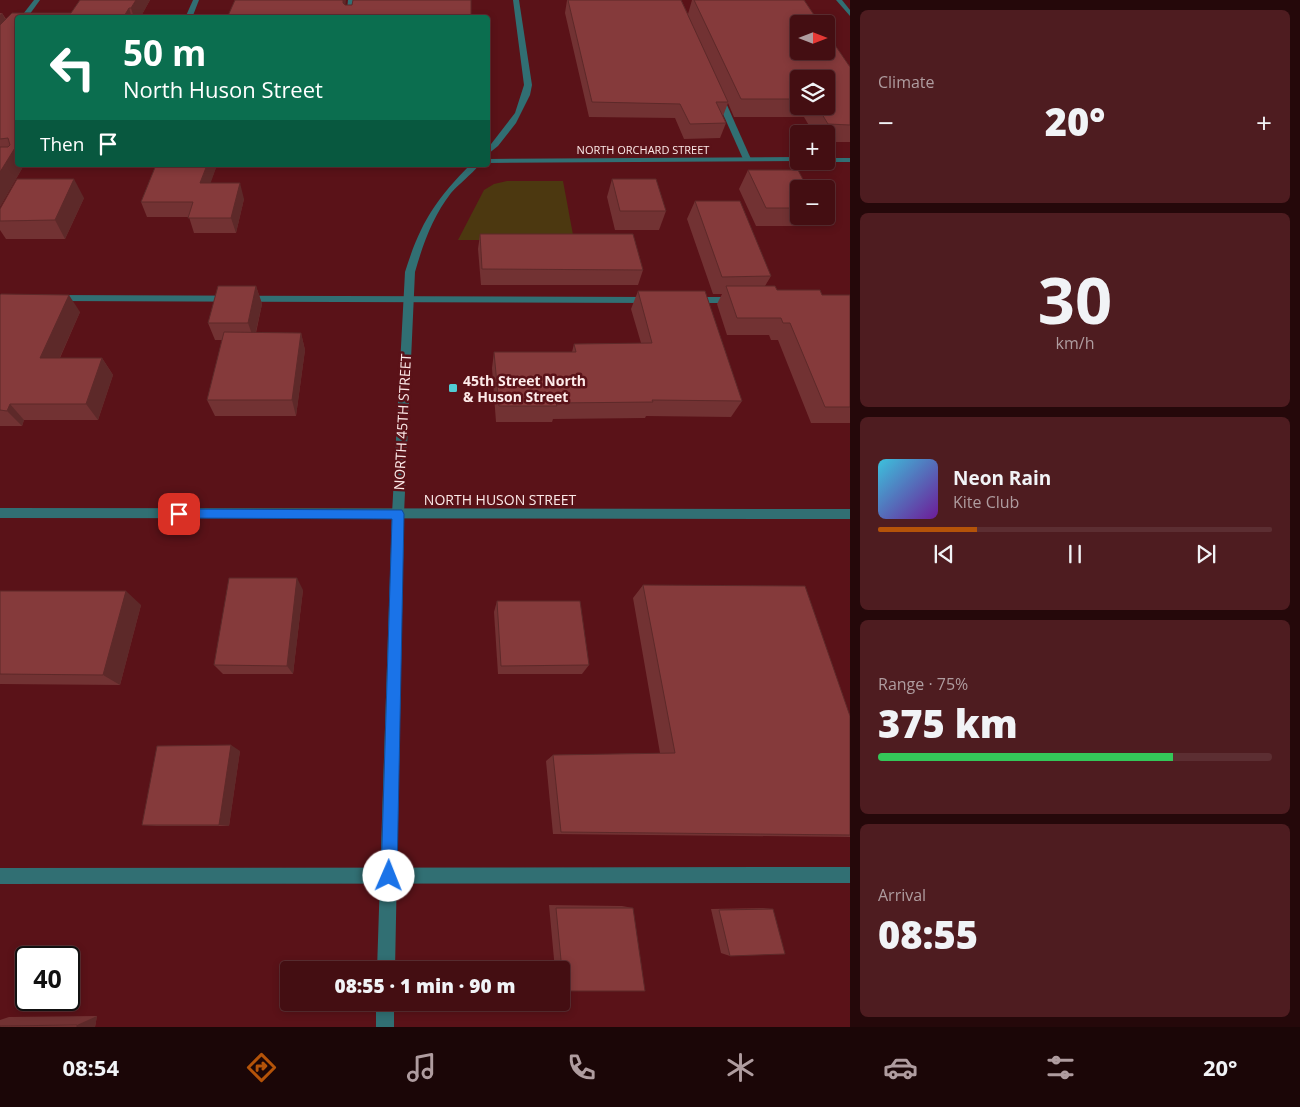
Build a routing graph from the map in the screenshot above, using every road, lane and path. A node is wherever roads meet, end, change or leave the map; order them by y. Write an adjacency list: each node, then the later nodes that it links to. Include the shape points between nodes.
1 (37, 0): 7 (street)
2 (196, 0): 8 (street)
3 (351, 0): 9 (street)
4 (516, 0): 11 (street, via 528,85 516,120)
5 (839, 0): 6 (street)
6 (850, 14)
7 (25, 15)
8 (189, 15)
9 (349, 15)
10 (715, 88): 12 (street)
11 (490, 150)
12 (747, 159): 13 (street, NORTH ORCHARD STREET); 16 (street, NORTH ORCHARD STREET)
13 (790, 159)
14 (835, 160): 15 (street)
15 (850, 160)
16 (490, 161)
17 (473, 167): 19 (street, NORTH 45TH STREET, via 448,192 419,242 412,265)
18 (40, 298): 19 (street)
19 (408, 300): 20 (street); 24 (street, NORTH 45TH STREET)
20 (663, 300)
21 (683, 300): 22 (street)
22 (742, 300)
23 (0, 513): 24 (street, NORTH HUSON STREET)
24 (398, 514): 25 (street, NORTH HUSON STREET); 28 (street, NORTH 45TH STREET)
25 (850, 514)
26 (850, 875): 28 (street)
27 (0, 876): 28 (street)
28 (389, 876): 29 (street, NORTH 45TH STREET)
29 (386, 961)
30 (385, 1011): 31 (street)
31 (385, 1027)

